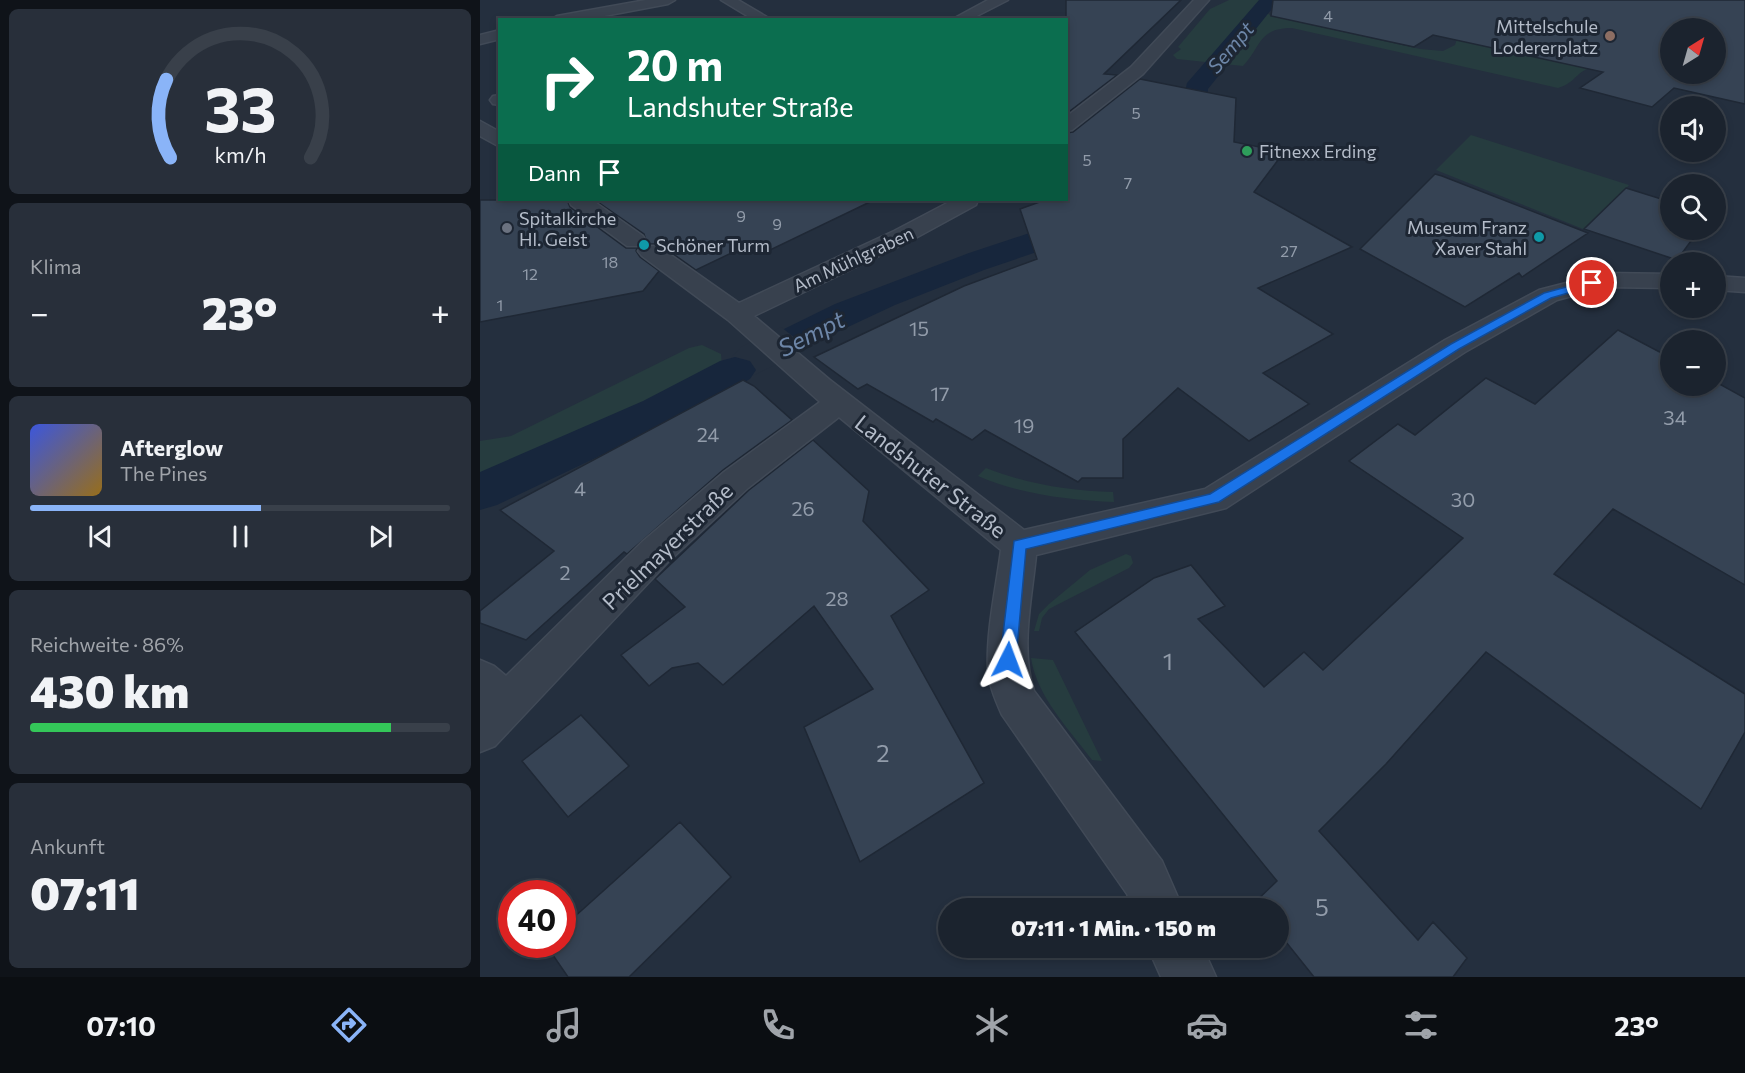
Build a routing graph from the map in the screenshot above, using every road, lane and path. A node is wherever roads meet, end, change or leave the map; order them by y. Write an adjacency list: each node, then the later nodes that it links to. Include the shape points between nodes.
1 (668, 0): 5 (street)
2 (728, 0): 6 (street)
3 (1001, 0): 7 (street)
4 (1202, 0): 10 (street, via 1144,64)
5 (579, 18)
6 (761, 18)
7 (962, 18)
8 (498, 39): 9 (street)
9 (480, 40)
10 (1068, 125)
11 (480, 127): 12 (street)
12 (498, 140)
13 (966, 201): 18 (street, Am Mühlgraben)
14 (593, 202): 18 (street, Landshuter Straße, via 643,246)
15 (1660, 281): 20 (street, Landshuter Straße, via 1605,280 1548,295 1455,346 1214,499)
16 (1726, 284): 17 (street)
17 (1745, 285)
18 (745, 323): 19 (street, Landshuter Straße)
19 (839, 402): 20 (street, Landshuter Straße); 21 (street, Prielmayerstraße, via 736,480)
20 (1019, 545): 22 (street, via 1008,647 1008,673 1017,701 1146,878)
21 (489, 704)
22 (1154, 898)
23 (1180, 958): 24 (street)
24 (1190, 977)

